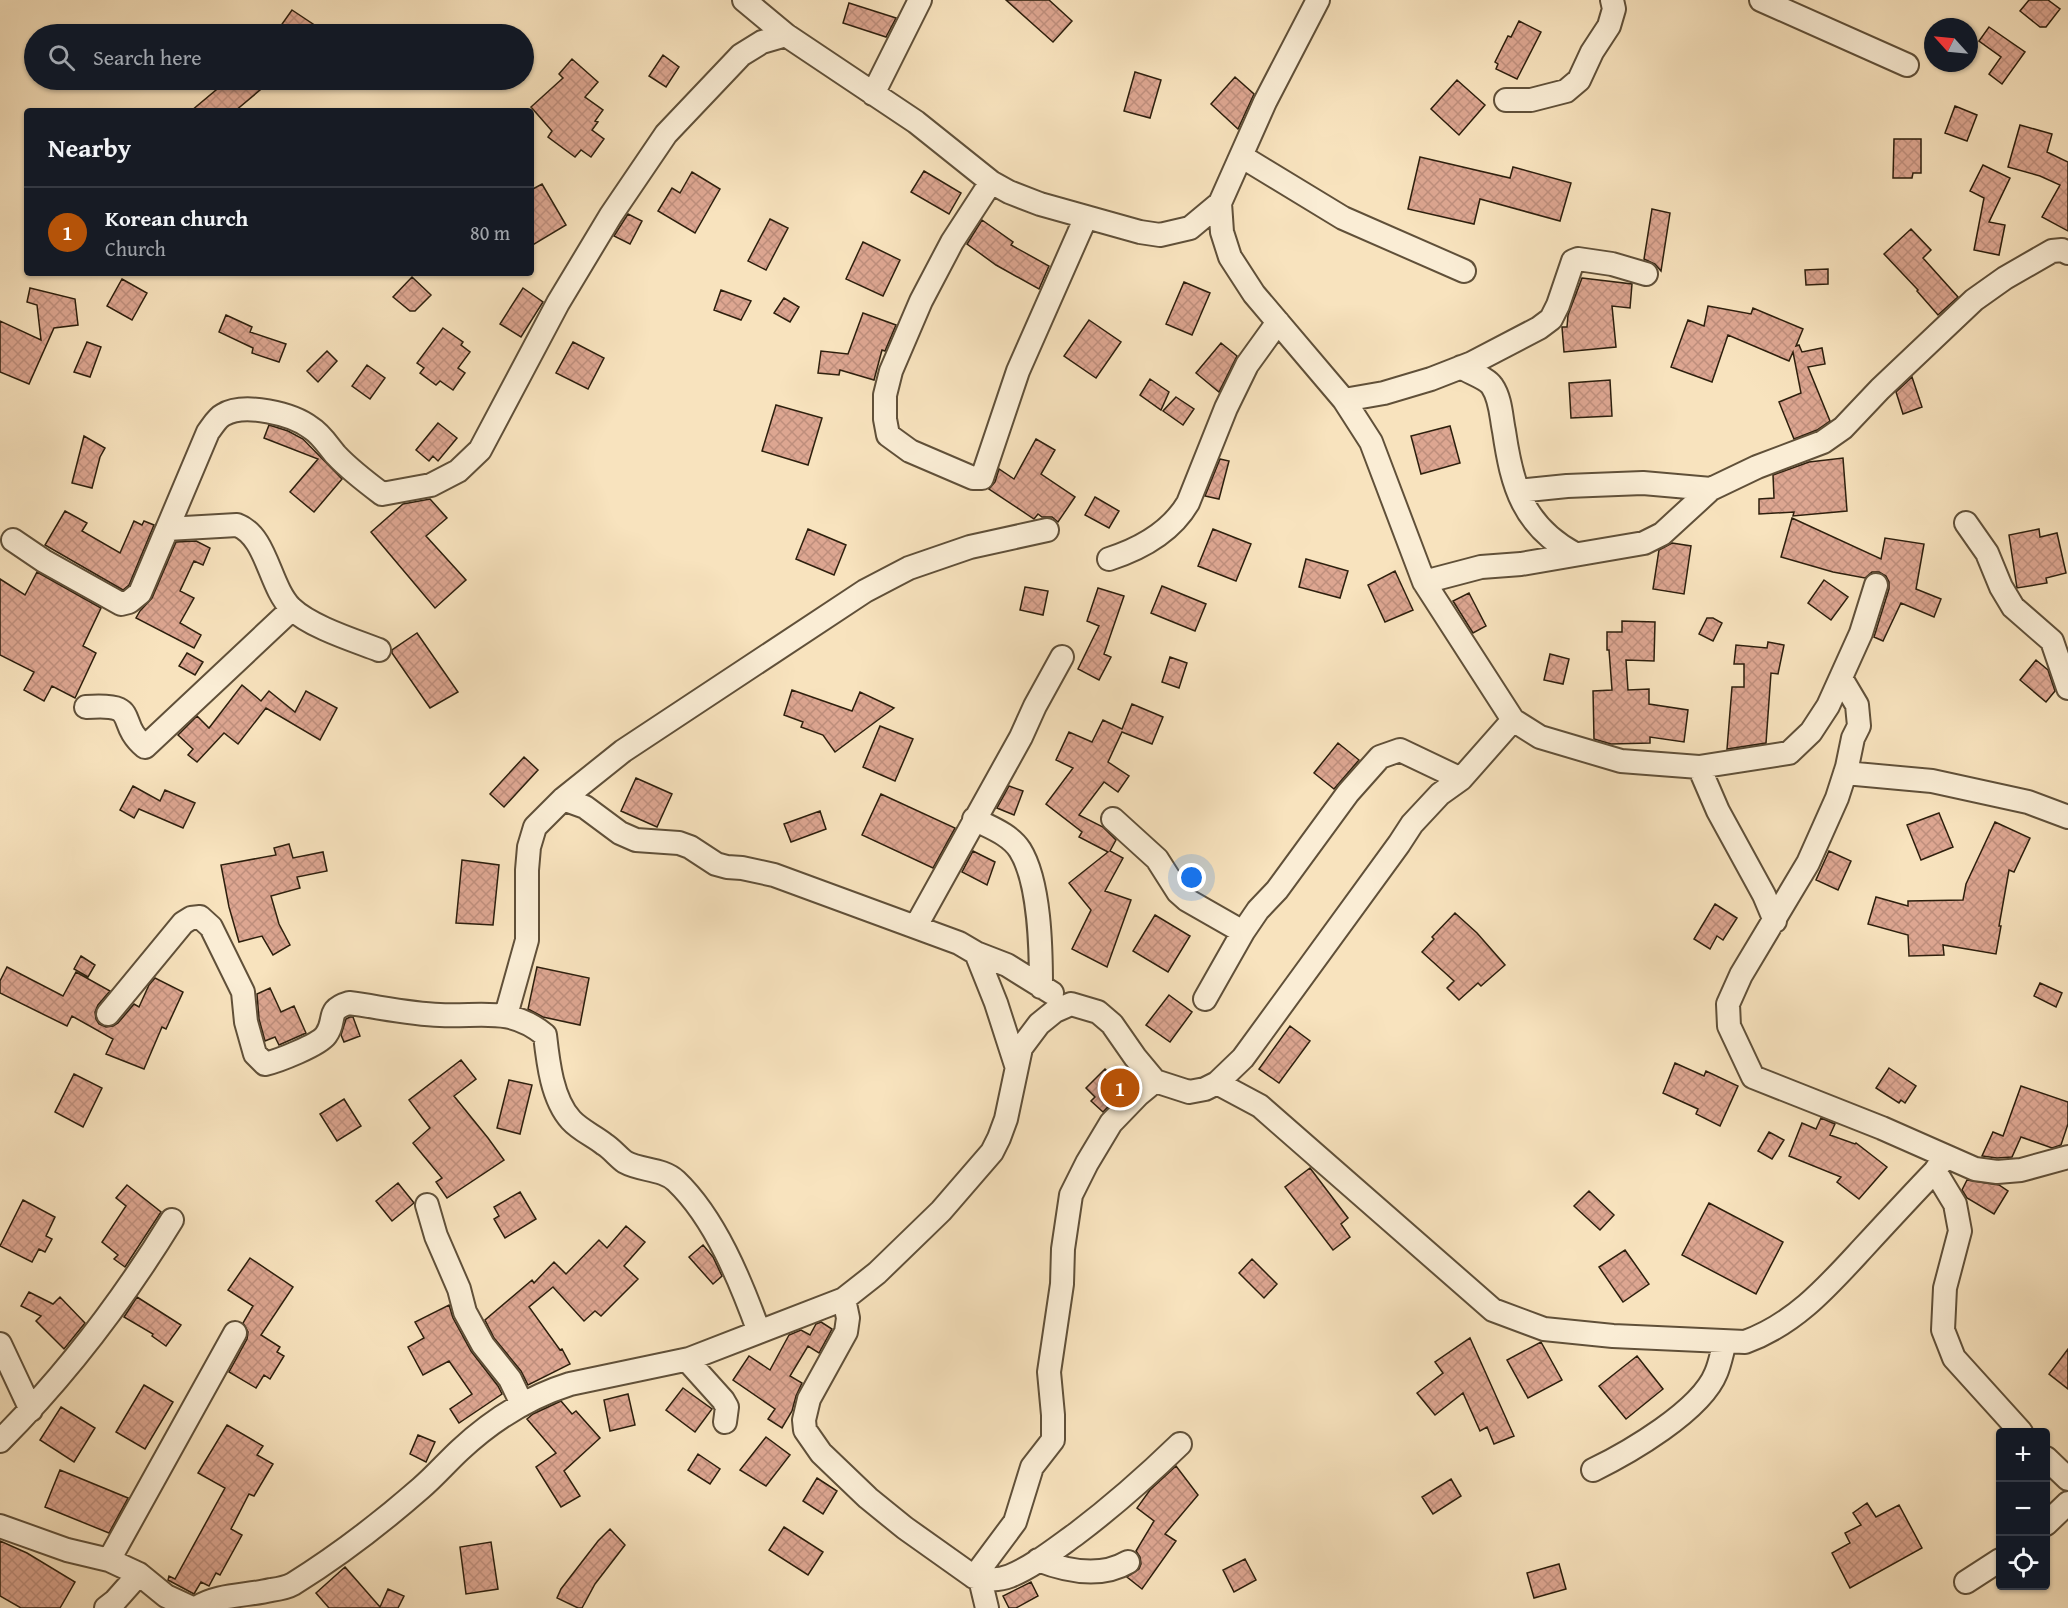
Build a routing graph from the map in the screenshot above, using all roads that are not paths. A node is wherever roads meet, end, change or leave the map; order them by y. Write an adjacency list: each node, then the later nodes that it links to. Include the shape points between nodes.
1 (744, 0): 6 (street)
2 (920, 0): 8 (street)
3 (1318, 0): 10 (street)
4 (1612, 0): 9 (street, via 1614,9 1609,26 1579,80 1566,91 1531,100)
5 (1761, 0): 7 (street)
6 (786, 35): 8 (street); 23 (street, via 762,42 741,55 666,134 610,215 564,293 480,450 458,471 431,485 382,494 339,458 312,428 286,416 240,410 222,415 208,432)
7 (1907, 65)
8 (873, 94): 11 (street, via 916,122)
9 (1506, 99)
10 (1241, 156): 12 (street); 15 (street, via 1343,218)
11 (991, 182): 13 (street, via 1040,204); 13 (street, via 952,242 921,301 885,395 888,435 910,451 973,478 982,478 1018,371)
12 (1220, 203): 13 (street, via 1190,228 1160,235); 17 (street, via 1222,232 1230,257)
13 (1086, 217)
14 (2068, 253): 20 (street, via 2052,251 1974,300 1843,428 1823,442)
15 (1464, 271)
16 (1646, 274): 18 (street, via 1611,264 1573,261 1551,318 1539,328)
17 (1278, 322): 19 (street); 27 (street, via 1247,365 1179,518 1131,552)
18 (1461, 367): 19 (street, via 1431,380); 21 (street, via 1491,384 1498,396 1509,465)
19 (1344, 400): 28 (street, via 1371,442)
20 (1711, 489): 21 (street, via 1643,483); 26 (street, via 1662,534 1644,543)
21 (1518, 491): 26 (street, via 1542,530)
22 (1966, 523): 34 (street, via 1987,553 2013,607 2052,641)
23 (167, 530): 25 (street, via 140,593 120,604); 30 (street, via 237,525 246,528 254,536 280,594)
24 (1047, 530): 40 (street, via 970,548 909,568 865,591 623,752)
25 (13, 540)
26 (1575, 554): 28 (street, via 1481,567)
27 (1109, 559)
28 (1424, 582): 36 (street)
29 (1876, 585): 33 (street)
30 (292, 609): 31 (street, via 321,627); 35 (street, via 145,747 124,712 116,707)
31 (378, 650)
32 (1062, 657): 42 (street)
33 (1841, 678): 37 (street, via 1811,732 1789,753); 38 (street, via 1857,705 1859,726)
34 (2068, 688)
35 (86, 706)
36 (1513, 720): 37 (street, via 1540,737 1621,761); 39 (street)
37 (1699, 767): 44 (street)
38 (1845, 773): 41 (street, via 1932,781 2028,802); 44 (street, via 1808,863)
39 (1461, 779): 46 (street, via 1400,750 1380,757 1348,793); 55 (street, via 1440,794 1413,824 1243,1058)
40 (563, 800): 45 (street, via 585,807 636,840 678,843 716,864 774,875); 52 (street, via 535,827 529,848 527,940)
41 (2068, 817)
42 (974, 819): 45 (street); 48 (street, via 1007,836 1027,866 1040,936)
43 (1113, 819): 46 (street, via 1157,859 1187,900)
44 (1775, 921): 57 (street, via 1728,1004 1729,1026 1753,1077 1882,1128)
45 (916, 926): 47 (street)
46 (1243, 932): 49 (street)
47 (976, 953): 48 (street, via 1006,965); 53 (street)
48 (1041, 987): 50 (street)
49 (1205, 999)
50 (1071, 1004): 53 (street, via 1038,1024 1020,1048); 54 (street, via 1098,1012 1112,1024)
51 (108, 1014): 52 (street, via 183,923 200,917 211,927 243,992 255,1054 265,1064 325,1038 332,1014 349,1003 439,1015)
52 (506, 1015): 61 (street, via 534,1025 545,1035 549,1073 571,1120 626,1162 675,1180 694,1203 742,1286)
53 (1016, 1065): 60 (street, via 1006,1119 992,1152 940,1211 877,1273)
54 (1155, 1081): 55 (street, via 1188,1092); 83 (street, via 1111,1123 1071,1196 1049,1372 1053,1440 1032,1467 1015,1522)
55 (1217, 1083): 63 (street, via 1260,1106 1493,1310 1544,1329)
56 (2068, 1157): 57 (street, via 2021,1170 1997,1172)
57 (1940, 1163): 63 (street, via 1820,1294 1793,1317 1755,1339); 69 (street, via 1960,1231 1945,1288 1943,1330 1954,1358)
58 (427, 1205): 66 (street, via 465,1312)
59 (172, 1220): 67 (street, via 140,1272)
60 (844, 1299): 61 (street); 83 (street, via 846,1332 809,1399 805,1430 821,1453 868,1498)
61 (759, 1332): 65 (street)
62 (235, 1333): 78 (street)
63 (1725, 1342): 73 (street, via 1716,1374 1701,1397 1628,1453)
64 (0, 1344): 67 (street)
65 (687, 1359): 66 (street, via 570,1384); 68 (street, via 723,1400 727,1407)
66 (522, 1404): 85 (street, via 469,1442 423,1486 345,1549 289,1587)
67 (32, 1410): 70 (street)
68 (725, 1422)
69 (2017, 1428)
70 (0, 1441)
71 (1180, 1444): 79 (street, via 1110,1508)
72 (2050, 1462): 74 (street)
73 (1593, 1470)
74 (2068, 1479)
75 (2068, 1503): 76 (street)
76 (2050, 1520)
77 (0, 1526): 78 (street)
78 (109, 1560): 82 (street)
79 (1038, 1560): 80 (street, via 1086,1571 1108,1570); 83 (street, via 1009,1576)
80 (1128, 1563)
81 (1996, 1563): 84 (street)
82 (139, 1574): 86 (street); 87 (street, via 166,1596)
83 (977, 1578): 89 (street)
84 (1966, 1582)
85 (255, 1594): 87 (street, via 226,1596); 88 (street)
86 (106, 1608)
87 (194, 1608)
88 (278, 1608)
89 (987, 1608)

